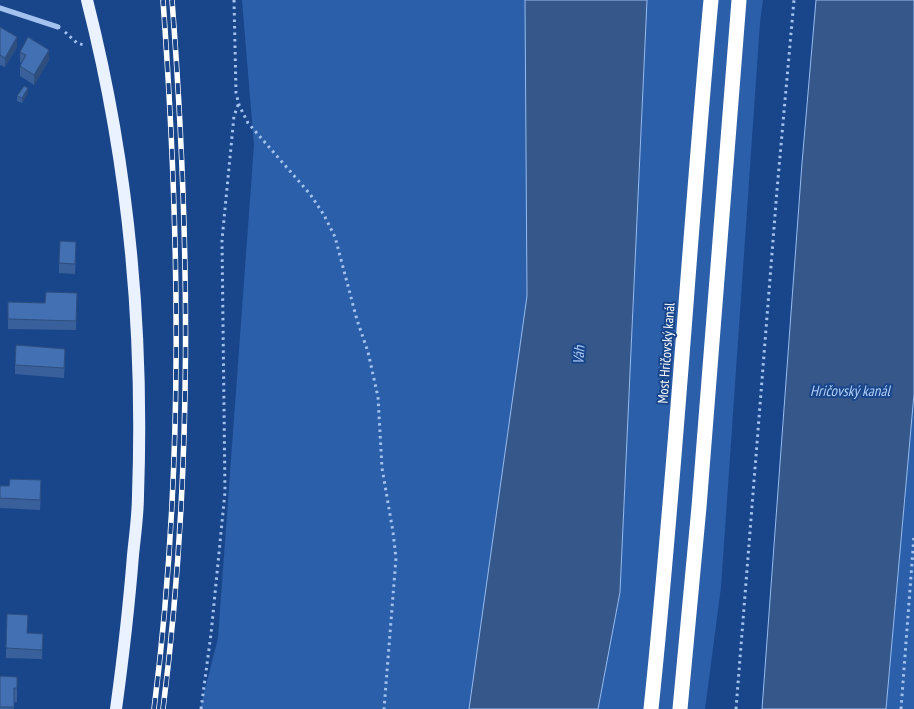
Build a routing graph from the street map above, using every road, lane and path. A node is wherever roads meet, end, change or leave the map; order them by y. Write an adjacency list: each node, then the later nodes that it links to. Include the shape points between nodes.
1 (86, 0): 8 (main road)
2 (234, 0): 9 (path)
3 (711, 0): 14 (highway, Most Hričovský kanál)
4 (739, 0): 15 (highway)
5 (794, 0): 16 (path)
6 (0, 8): 7 (street)
7 (58, 27): 8 (path, via 82,45)
8 (97, 44): 11 (main road, via 130,228 137,323 138,496)
9 (239, 104): 12 (path, via 234,116 222,240 225,492); 13 (path, via 248,123 310,194 324,215 334,237 368,352 378,397 382,468 396,558)
10 (914, 536): 17 (path)
11 (116, 709)
12 (201, 709)
13 (384, 709)
14 (651, 709)
15 (680, 709)
16 (736, 709)
17 (901, 709)

